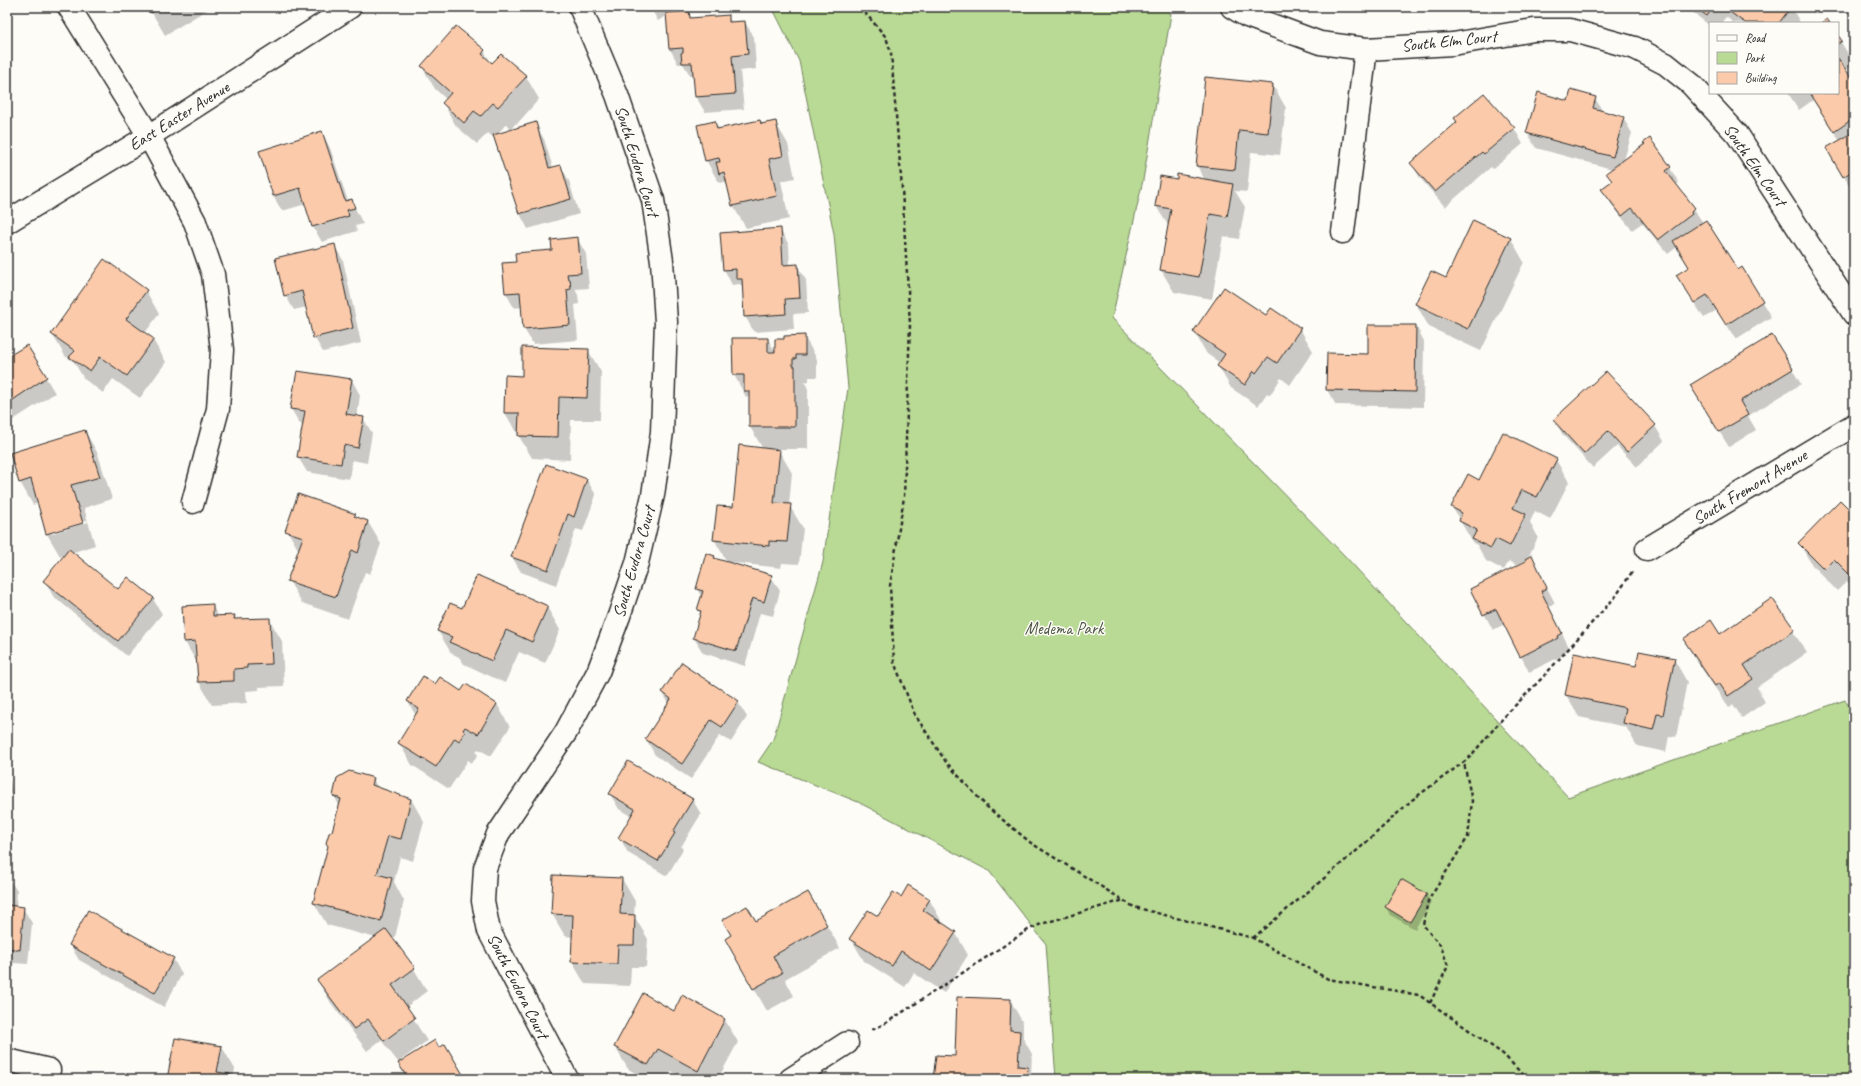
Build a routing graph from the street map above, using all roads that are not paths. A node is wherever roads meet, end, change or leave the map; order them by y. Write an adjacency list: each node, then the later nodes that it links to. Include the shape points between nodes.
1 (69, 7): 6 (street)
2 (350, 7): 6 (street, East Easter Avenue)
3 (580, 7): 16 (street, South Eudora Court, via 617,95 653,200 662,261 666,322 662,432 653,495 620,616 598,672 566,732 498,834 485,868 483,901 489,931)
4 (1232, 7): 5 (street, South Elm Court, via 1247,16 1320,43)
5 (1366, 49): 8 (street); 9 (street, South Elm Court, via 1454,44 1534,30 1570,30 1635,48 1666,64 1691,84 1737,134)
6 (149, 136): 7 (street, East Easter Avenue); 11 (street, via 195,222 213,274 222,342 218,409)
7 (7, 222)
8 (1343, 232)
9 (1854, 314)
10 (1854, 425): 12 (street, South Fremont Avenue)
11 (193, 502)
12 (1647, 549)
13 (847, 1043): 17 (street)
14 (7, 1060): 15 (street)
15 (49, 1070)
16 (567, 1079)
17 (791, 1079)

